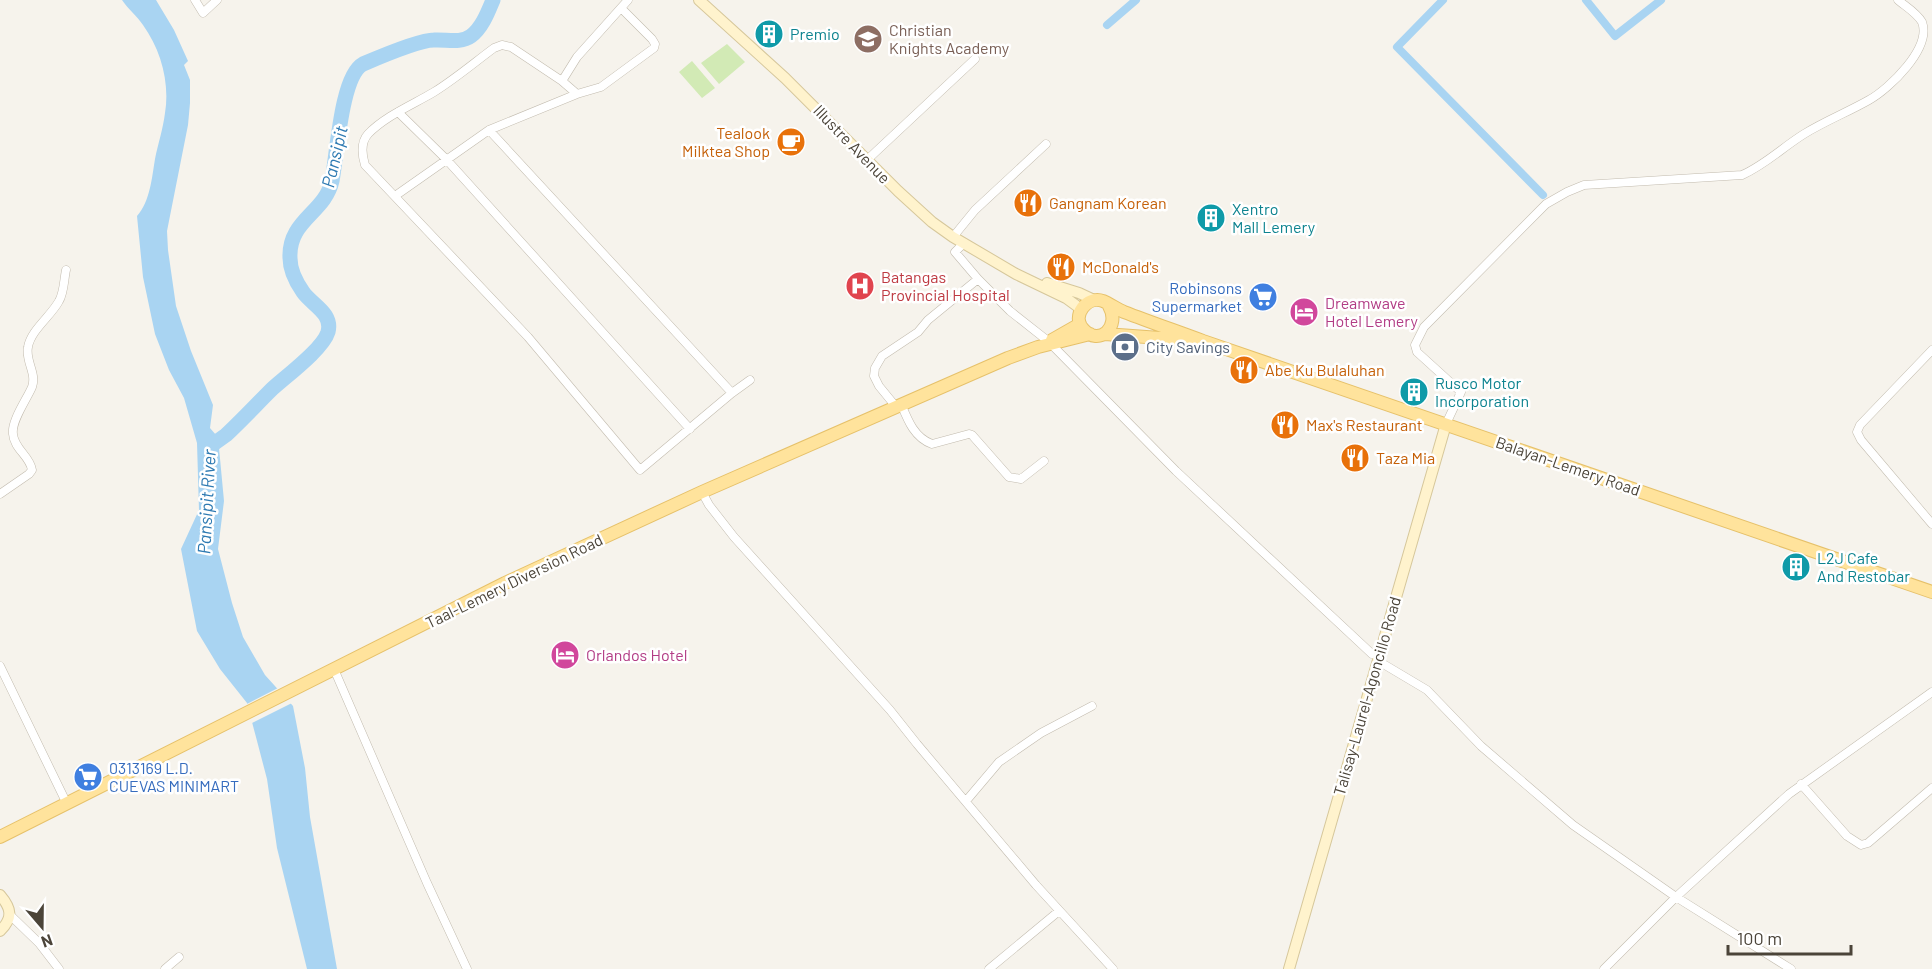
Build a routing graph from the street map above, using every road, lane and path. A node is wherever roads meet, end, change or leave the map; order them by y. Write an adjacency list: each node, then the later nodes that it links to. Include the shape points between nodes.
1 (195, 0): 2 (street, via 203,13)
2 (217, 0)
3 (628, 0): 6 (street)
4 (699, 0): 14 (main road, Illustre Avenue)
5 (1898, 0): 32 (street, via 1922,22 1924,36 1920,51 1896,80 1870,100 1802,135 1756,169 1742,175 1584,185 1546,204 1424,327 1415,345 1417,352 1461,392)
6 (621, 8): 8 (street, via 577,57); 9 (street, via 652,39 654,48 601,87)
7 (975, 59): 14 (street)
8 (562, 81): 9 (street); 10 (street, via 502,45)
9 (577, 94): 11 (street)
10 (398, 112): 13 (street); 15 (street, via 368,135 362,154 364,165)
11 (489, 130): 13 (street); 30 (street)
12 (1046, 144): 16 (street, via 975,210)
13 (447, 159): 15 (street); 33 (street)
14 (867, 159): 16 (main road, Illustre Avenue, via 917,208)
15 (395, 196): 33 (street, via 528,337 640,470)
16 (958, 240): 18 (main road, Illustre Avenue); 19 (street, via 955,252)
17 (66, 270): 36 (street, via 60,300 28,345 33,385 12,433 32,470)
18 (1016, 274): 20 (main road, Illustre Avenue); 22 (main road, Illustre Avenue)
19 (978, 279): 27 (street); 31 (street, via 918,332 882,356 874,376)
20 (1094, 300): 21 (main road); 22 (main road)
21 (1110, 306): 25 (main road, via 1114,321); 26 (main road, Balayan-Lemery Road)
22 (1081, 309): 23 (main road)
23 (1080, 324): 24 (main road); 27 (main road, Taal-Lemery Diversion Road)
24 (1090, 334): 25 (main road); 27 (main road, Taal-Lemery Diversion Road)
25 (1105, 334): 26 (main road, Balayan-Lemery Road)
26 (1203, 341): 32 (main road, Balayan-Lemery Road)
27 (1046, 344): 31 (main road, Taal-Lemery Diversion Road); 39 (street)
28 (1932, 350): 37 (street, via 1857,432)
29 (750, 380): 30 (street)
30 (732, 393): 33 (street)
31 (899, 407): 34 (street, via 926,442 972,435 1009,477 1021,479); 35 (main road, Taal-Lemery Diversion Road)
32 (1446, 424): 38 (main road, Balayan-Lemery Road); 61 (main road, Talisay-Laurel-Agoncillo Road)
33 (690, 429)
34 (1044, 460)
35 (702, 492): 42 (main road, Taal-Lemery Diversion Road, via 505,583); 47 (street, via 734,537)
36 (0, 494)
37 (1932, 524)
38 (1932, 592)
39 (1371, 654)
40 (1385, 665): 51 (street, via 1427,690 1481,746 1573,825)
41 (0, 666): 48 (street)
42 (334, 669): 48 (main road, Taal-Lemery Diversion Road); 58 (street)
43 (1932, 692): 45 (street)
44 (1092, 706): 47 (street, via 999,762)
45 (1801, 784): 46 (street, via 1847,836 1861,846); 51 (street)
46 (1932, 788)
47 (966, 801): 52 (street)
48 (67, 804): 49 (main road, Taal-Lemery Diversion Road)
49 (0, 837)
50 (0, 895): 53 (main road)
51 (1676, 897): 62 (street); 63 (street)
52 (1059, 911): 59 (street); 60 (street)
53 (9, 914): 54 (main road); 56 (street)
54 (0, 931)
55 (179, 957): 57 (street)
56 (59, 969)
57 (165, 969)
58 (467, 969)
59 (989, 969)
60 (1113, 969)
61 (1289, 969)
62 (1604, 969)
63 (1791, 969)

